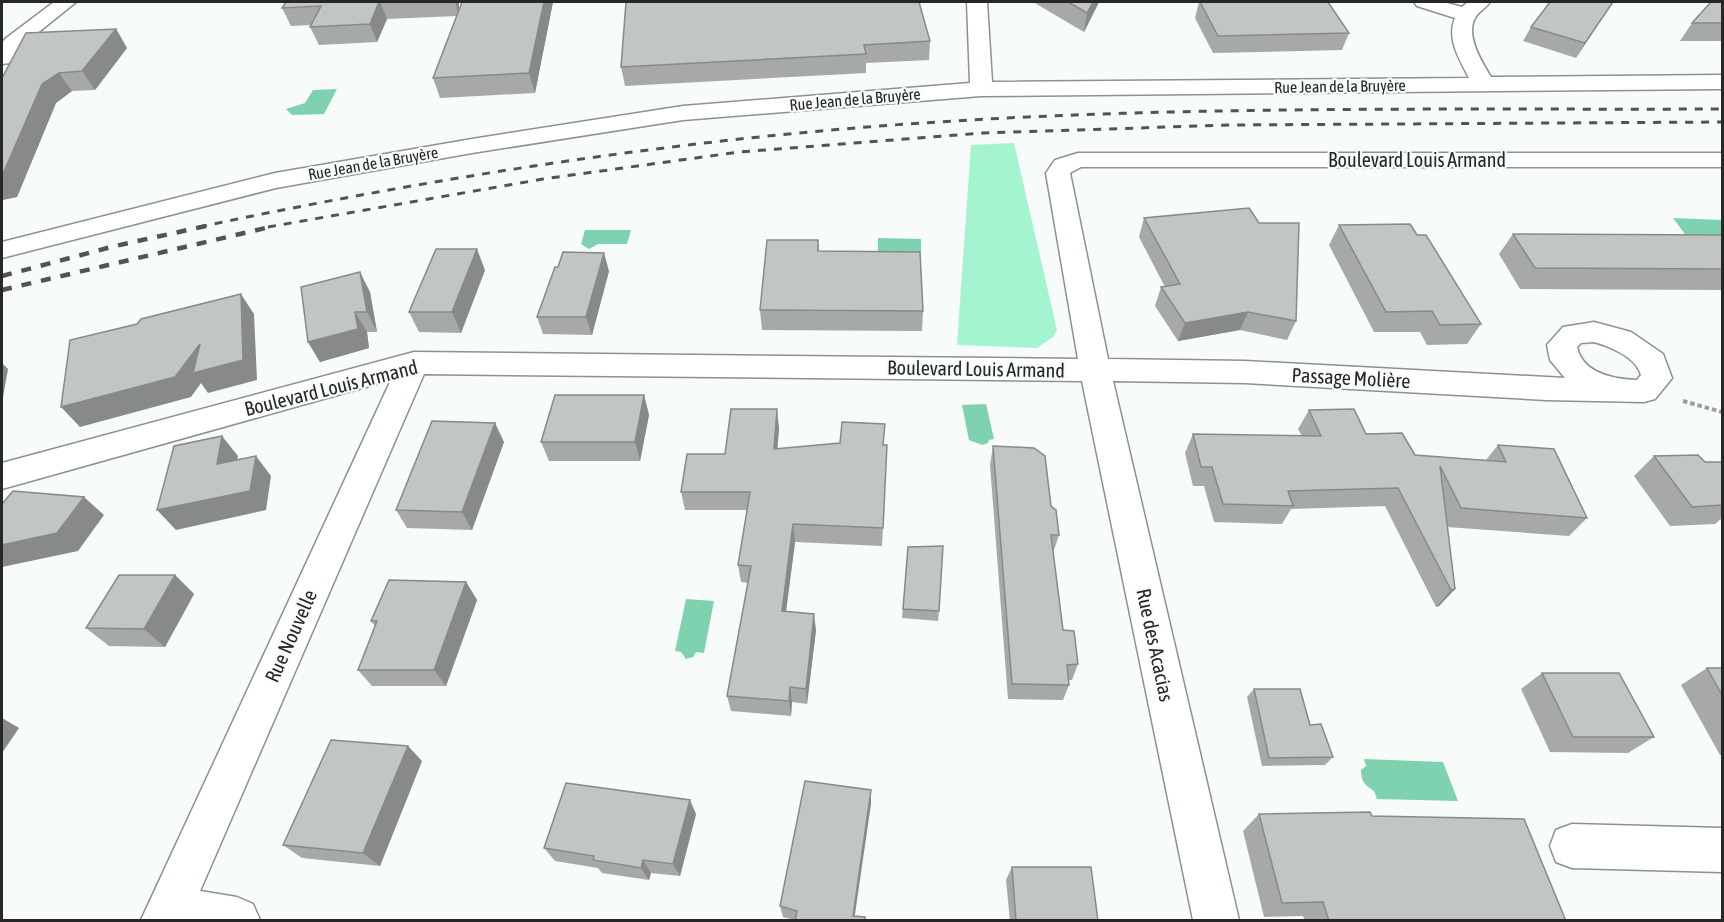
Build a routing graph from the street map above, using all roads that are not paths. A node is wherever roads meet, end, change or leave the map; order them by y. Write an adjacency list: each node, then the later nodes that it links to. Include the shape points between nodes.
1 (66, 2): 6 (street)
2 (977, 2): 10 (street)
3 (1424, 2): 4 (street)
4 (1473, 8): 9 (street, via 1462,30 1467,52)
5 (11, 19): 6 (street)
6 (41, 20): 7 (street, via 12,42)
7 (2, 58)
8 (1722, 82): 9 (street, Rue Jean de la Bruyère)
9 (1484, 84): 10 (street, Rue Jean de la Bruyère)
10 (981, 89): 12 (street, Rue Jean de la Bruyère, via 682,113 472,146 275,181)
11 (1722, 160): 14 (street, Boulevard Louis Armand, via 1078,160 1064,165 1058,174)
12 (2, 250)
13 (414, 363): 14 (street, Boulevard Louis Armand); 16 (street, Boulevard Louis Armand); 19 (street, Rue Nouvelle)
14 (1095, 370): 15 (street, Passage Molière, via 1245,372 1546,389); 21 (street, Rue des Acacias)
15 (1606, 388)
16 (2, 476)
17 (1572, 846): 18 (street)
18 (1722, 850)
19 (166, 915): 20 (street, Rue Nouvelle)
20 (237, 921)
21 (1216, 921)

